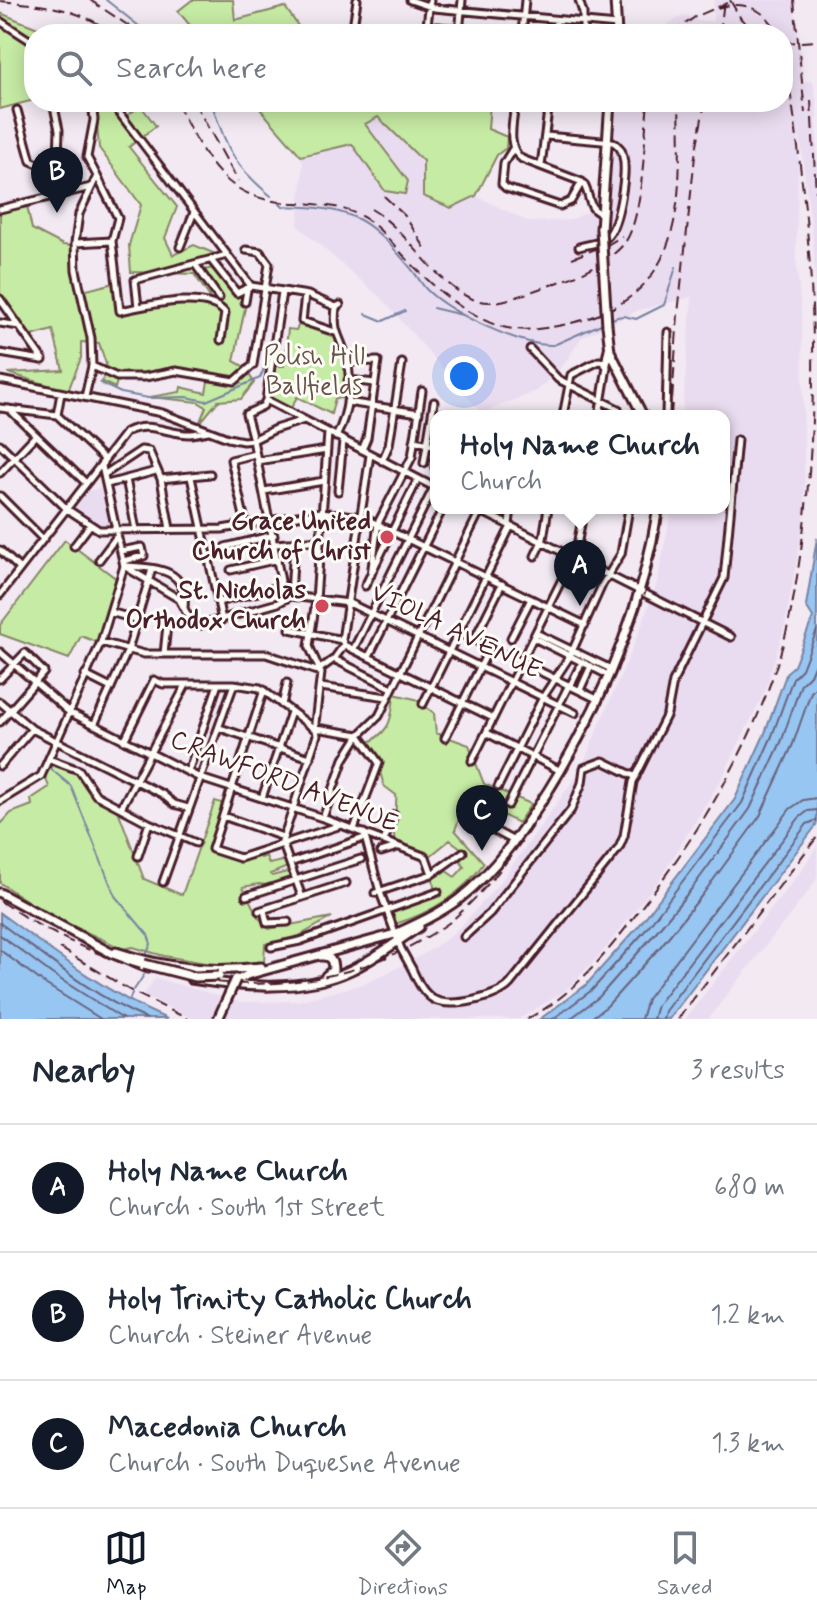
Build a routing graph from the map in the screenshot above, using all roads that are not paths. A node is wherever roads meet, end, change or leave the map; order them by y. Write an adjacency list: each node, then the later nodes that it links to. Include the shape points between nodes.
1 (357, 0): 13 (street)
2 (410, 0): 7 (street)
3 (462, 0): 8 (street)
4 (525, 0): 9 (street)
5 (579, 0): 12 (street)
6 (615, 0): 19 (main road)
7 (429, 4): 8 (street); 14 (street)
8 (461, 11): 9 (street); 15 (street)
9 (524, 17): 10 (street); 16 (street)
10 (556, 20): 12 (street); 17 (street)
11 (0, 21): 20 (street)
12 (584, 22): 18 (street)
13 (353, 24)
14 (427, 24)
15 (460, 24)
16 (523, 24)
17 (556, 24)
18 (592, 24)
19 (617, 24)
20 (24, 37)
21 (17, 110): 31 (street, via 31,161)
22 (55, 112): 31 (street)
23 (93, 112): 33 (street, via 87,157)
24 (119, 112): 38 (street)
25 (514, 112): 30 (street)
26 (548, 112): 28 (street)
27 (609, 112): 29 (main road)
28 (546, 136): 29 (street); 32 (street)
29 (607, 141): 39 (main road); 43 (street, via 618,145 624,161 614,222 606,239)
30 (512, 150): 32 (street); 34 (street, via 503,166 506,188 557,206 571,201)
31 (58, 158): 36 (street)
32 (541, 166): 34 (street)
33 (97, 176): 35 (street); 40 (street, via 118,218)
34 (582, 182): 39 (street, via 592,209)
35 (92, 186): 36 (street); 41 (street, via 79,214)
36 (67, 193): 37 (street)
37 (0, 209)
38 (194, 212): 42 (street); 45 (street)
39 (600, 213): 58 (main road, bridge)
40 (112, 241): 41 (street); 55 (street, via 120,311)
41 (75, 243): 69 (street)
42 (180, 247)
43 (579, 247)
44 (246, 250): 49 (street, via 257,250 268,259)
45 (227, 255): 46 (street); 48 (street)
46 (211, 260): 47 (street); 48 (street, via 235,292)
47 (195, 264): 52 (street); 55 (street, via 135,280)
48 (249, 287): 49 (street); 54 (street)
49 (264, 290): 50 (street); 69 (street, via 253,365 235,381 176,371 117,377)
50 (282, 292): 51 (street); 77 (street)
51 (305, 295): 59 (street, via 338,306); 59 (street, via 302,321)
52 (219, 298)
53 (0, 299): 57 (street)
54 (245, 302)
55 (138, 307): 61 (street, via 183,300 221,308)
56 (0, 323): 57 (street)
57 (20, 326): 64 (street, via 43,360)
58 (607, 329): 63 (main road); 89 (main road)
59 (335, 332): 65 (street)
60 (668, 332): 91 (street)
61 (221, 340)
62 (530, 349): 73 (street)
63 (608, 351): 67 (main road); 68 (main road)
64 (0, 353)
65 (347, 362): 71 (street); 72 (street, via 378,361)
66 (402, 363): 84 (street)
67 (604, 364): 68 (main road); 73 (street, via 572,373); 78 (street)
68 (617, 364): 90 (main road)
69 (92, 366): 76 (street)
70 (0, 380): 75 (street)
71 (348, 380): 72 (street); 79 (street)
72 (375, 383): 81 (street)
73 (568, 384): 78 (street); 87 (street)
74 (422, 391): 92 (street)
75 (61, 393): 76 (street); 93 (street)
76 (85, 397): 96 (street, via 162,413)
77 (266, 400): 94 (street); 100 (street, via 246,414)
78 (601, 401): 85 (street); 88 (street)
79 (347, 402): 81 (street); 99 (street)
80 (434, 402): 86 (street)
81 (371, 405): 84 (street); 108 (street)
82 (0, 408): 83 (street)
83 (8, 408): 93 (street); 98 (street)
84 (395, 409): 92 (street); 114 (street)
85 (618, 409)
86 (433, 410)
87 (564, 410)
88 (600, 410)
89 (641, 410)
90 (641, 410)
91 (666, 410)
92 (419, 413): 103 (street)
93 (57, 415): 112 (street)
94 (304, 420): 97 (street); 100 (street)
95 (430, 425): 104 (street)
96 (209, 431): 100 (street); 112 (street, via 188,434 139,427 126,432)
97 (328, 433): 99 (street); 107 (street)
98 (35, 436): 111 (street); 126 (street)
99 (336, 437): 102 (street)
100 (253, 440): 109 (street)
101 (737, 440): 195 (street, via 725,572)
102 (343, 441): 108 (street); 130 (street)
103 (414, 441): 104 (street); 117 (street)
104 (427, 443): 106 (street); 115 (street)
105 (0, 444): 111 (street)
106 (430, 444)
107 (327, 450): 113 (street); 125 (street)
108 (362, 450): 110 (street)
109 (255, 454): 113 (street); 147 (street, via 231,460)
110 (370, 455): 114 (street); 143 (street)
111 (14, 458): 118 (street); 133 (street)
112 (104, 459): 119 (street); 126 (street)
113 (257, 461): 129 (street)
114 (382, 461): 117 (street)
115 (424, 463)
116 (156, 471): 119 (street, via 143,449); 122 (street); 123 (street)
117 (404, 471): 124 (street); 145 (street)
118 (0, 473)
119 (105, 474): 127 (street)
120 (210, 474): 121 (street)
121 (191, 477): 123 (street); 150 (street)
122 (126, 479): 127 (street); 151 (street)
123 (161, 479): 149 (street)
124 (418, 479): 128 (street); 152 (street)
125 (324, 481): 129 (street); 134 (street)
126 (86, 483): 133 (street)
127 (107, 484): 153 (street)
128 (430, 485)
129 (264, 491): 144 (street)
130 (338, 491)
131 (0, 496): 156 (street)
132 (430, 498): 155 (street)
133 (67, 509): 146 (street); 156 (street)
134 (321, 512): 143 (street); 144 (street); 157 (street)
135 (440, 514): 162 (street)
136 (474, 514): 170 (street)
137 (486, 514): 148 (street)
138 (511, 514): 148 (street)
139 (547, 514): 159 (street)
140 (583, 514): 167 (street)
141 (628, 514): 176 (street, via 621,554)
142 (655, 514): 181 (main road)
143 (362, 517): 145 (street); 187 (street)
144 (270, 521): 147 (street); 154 (street)
145 (378, 523): 152 (street); 175 (street)
146 (90, 525): 153 (street); 161 (street)
147 (246, 525): 150 (street)
148 (510, 526): 159 (street); 177 (street)
149 (170, 529): 150 (street); 151 (street)
150 (201, 529): 186 (street)
151 (136, 530): 153 (street)
152 (393, 530): 155 (street); 175 (street)
153 (117, 533): 165 (street); 169 (street)
154 (274, 535): 160 (street); 163 (street)
155 (409, 538): 162 (street); 191 (street)
156 (43, 539): 172 (street)
157 (320, 540): 158 (street); 185 (street)
158 (294, 542): 160 (street); 183 (street)
159 (542, 542): 166 (street); 167 (street)
160 (276, 544): 168 (street)
161 (74, 546)
162 (424, 546): 170 (street); 194 (street)
163 (225, 547)
164 (0, 550): 172 (street)
165 (121, 551): 171 (street); 171 (street, via 142,547 144,556)
166 (535, 556)
167 (573, 557): 176 (street); 188 (street)
168 (278, 559): 174 (street); 186 (street, via 278,587)
169 (99, 560)
170 (455, 562): 177 (street); 201 (street)
171 (124, 564): 173 (street); 178 (street); 190 (street)
172 (20, 569): 182 (street)
173 (152, 569): 178 (street); 189 (street, via 178,578 186,591)
174 (231, 570)
175 (371, 575): 180 (street)
176 (609, 575): 181 (street); 197 (street)
177 (486, 577): 179 (street); 200 (street)
178 (149, 580): 189 (street, via 179,599); 192 (street)
179 (502, 584): 184 (street); 205 (street)
180 (365, 586)
181 (639, 590): 195 (street); 224 (main road)
182 (0, 595)
183 (291, 596): 185 (street, VIOLA AVENUE); 193 (street)
184 (531, 599): 188 (street); 204 (street)
185 (316, 600): 187 (street, VIOLA AVENUE); 199 (street)
186 (218, 602): 193 (street)
187 (349, 603): 191 (street, VIOLA AVENUE); 207 (street)
188 (549, 608): 197 (street); 202 (street)
189 (184, 609): 193 (street, via 201,625)
190 (110, 612): 192 (street); 206 (street)
191 (372, 612): 194 (street, VIOLA AVENUE); 208 (street)
192 (138, 620): 209 (street)
193 (222, 620)
194 (387, 620): 201 (street, VIOLA AVENUE); 215 (street)
195 (703, 623): 203 (street); 275 (street)
196 (167, 625): 213 (street)
197 (585, 625): 212 (street)
198 (290, 629): 199 (street)
199 (311, 633): 207 (street); 222 (street, via 309,646)
200 (459, 633): 205 (street); 210 (street)
201 (419, 635): 210 (street, VIOLA AVENUE); 223 (street)
202 (535, 635): 212 (street); 218 (street)
203 (731, 637)
204 (511, 638)
205 (474, 640): 220 (street, via 490,647)
206 (101, 642): 209 (street); 225 (street)
207 (343, 642): 208 (street); 216 (street)
208 (354, 648): 215 (street)
209 (128, 650): 213 (street); 237 (street)
210 (449, 650): 220 (street, VIOLA AVENUE); 236 (street)
211 (0, 652): 217 (street)
212 (571, 653): 219 (street); 224 (street); 227 (street)
213 (164, 654): 222 (street, via 266,654)
214 (506, 655): 218 (street)
215 (369, 656): 223 (street)
216 (334, 659): 222 (street); 238 (street)
217 (15, 662): 226 (street); 229 (street, CRAWFORD AVENUE); 229 (street, via 25,653 43,669)
218 (521, 662): 227 (street); 228 (street)
219 (582, 662): 221 (street); 235 (street)
220 (481, 666): 228 (street, VIOLA AVENUE); 245 (street)
221 (591, 666): 224 (street); 240 (street)
222 (321, 671): 234 (street)
223 (400, 671): 236 (street); 238 (street)
224 (609, 672): 243 (main road); 296 (main road, via 563,767)
225 (85, 675): 237 (street); 250 (street)
226 (0, 679)
227 (555, 679): 235 (street); 242 (street)
228 (511, 682): 242 (street, VIOLA AVENUE); 253 (street)
229 (35, 683): 249 (street); 250 (street, CRAWFORD AVENUE)
230 (287, 683): 247 (street)
231 (187, 684): 232 (street); 263 (street, via 154,680); 267 (street)
232 (218, 684): 233 (street); 274 (street)
233 (234, 684): 239 (street); 256 (street)
234 (321, 686): 241 (street); 258 (street)
235 (570, 686): 240 (street); 248 (street)
236 (431, 687): 245 (street); 246 (street)
237 (111, 688): 255 (street)
238 (392, 688): 241 (street)
239 (264, 690): 247 (street); 261 (street)
240 (580, 690): 243 (street)
241 (387, 697): 260 (street, via 375,722)
242 (543, 697): 248 (street, VIOLA AVENUE); 266 (street)
243 (595, 698): 273 (main road)
244 (0, 702): 249 (street)
245 (463, 703): 253 (street); 262 (street)
246 (423, 704)
247 (282, 705): 251 (street)
248 (560, 705): 252 (street, VIOLA AVENUE); 268 (street)
249 (10, 711): 254 (street); 257 (street)
250 (69, 712): 255 (street, CRAWFORD AVENUE); 264 (street)
251 (291, 712): 258 (street); 265 (street)
252 (575, 713)
253 (493, 718): 259 (street)
254 (0, 722)
255 (94, 726): 263 (street, CRAWFORD AVENUE)
256 (219, 728): 261 (street); 276 (street)
257 (32, 729): 264 (street); 272 (street)
258 (316, 729): 260 (street); 269 (street)
259 (487, 733): 266 (street); 271 (street)
260 (359, 735): 289 (street, via 344,759); 292 (street, via 379,763)
261 (248, 738): 265 (street); 279 (street)
262 (445, 738)
263 (124, 741): 267 (street, CRAWFORD AVENUE)
264 (55, 742): 270 (street); 277 (street)
265 (279, 748): 269 (street); 280 (street)
266 (517, 749): 268 (street); 278 (street)
267 (150, 754): 274 (street, CRAWFORD AVENUE); 277 (street)
268 (533, 757): 273 (street); 282 (street)
269 (310, 758): 285 (street)
270 (49, 759): 281 (street, via 41,776); 283 (street, via 79,770 96,795)
271 (472, 761)
272 (0, 766)
273 (557, 769): 296 (main road)
274 (188, 772): 276 (street, CRAWFORD AVENUE)
275 (636, 777): 317 (street, via 603,761 584,768 571,810 490,913); 318 (street, bridge, via 619,848 505,990 443,1003 425,992)
276 (200, 778): 279 (street, CRAWFORD AVENUE); 284 (street)
277 (137, 781): 283 (street); 284 (street)
278 (498, 787)
279 (231, 789): 280 (street, CRAWFORD AVENUE); 287 (street)
280 (262, 799): 285 (street, CRAWFORD AVENUE)
281 (0, 801)
282 (508, 805)
283 (121, 808): 290 (street)
284 (188, 808): 293 (street)
285 (293, 808): 289 (street, CRAWFORD AVENUE); 295 (street)
286 (394, 815): 297 (street)
287 (223, 816): 295 (street); 299 (street, via 212,849 240,858)
288 (469, 817): 296 (street)
289 (323, 818): 291 (street, CRAWFORD AVENUE)
290 (149, 823): 293 (street); 303 (street)
291 (342, 825): 292 (street, CRAWFORD AVENUE); 299 (street)
292 (354, 829): 294 (street, CRAWFORD AVENUE)
293 (179, 834): 298 (street); 308 (street)
294 (364, 836): 297 (street, CRAWFORD AVENUE); 305 (street); 310 (street)
295 (283, 837): 299 (street)
296 (512, 840): 318 (main road, via 459,894); 318 (main road, via 473,887)
297 (384, 841): 300 (street, CRAWFORD AVENUE)
298 (196, 843)
299 (283, 845): 305 (street)
300 (397, 846): 301 (street); 306 (street, CRAWFORD AVENUE, via 426,857)
301 (381, 852)
302 (463, 852): 306 (street)
303 (138, 856)
304 (361, 859): 307 (street)
305 (290, 863): 307 (street)
306 (432, 874): 310 (street)
307 (296, 880): 313 (street); 314 (street)
308 (163, 882)
309 (346, 883): 314 (street)
310 (377, 892): 315 (street)
311 (438, 892): 315 (street)
312 (0, 893): 319 (main road)
313 (246, 896)
314 (302, 897): 316 (street, via 262,910 267,923)
315 (386, 909): 318 (street); 320 (street)
316 (288, 922)
317 (464, 937)
318 (397, 939): 321 (main road); 325 (main road); 326 (main road)
319 (88, 941): 323 (main road); 324 (main road)
320 (271, 947)
321 (319, 956): 322 (main road); 327 (main road)
322 (332, 961): 323 (main road, via 333,970 320,978 255,983 223,981); 325 (main road)
323 (154, 963): 326 (main road, via 212,971)
324 (144, 965): 325 (main road, bridge, via 187,978 253,985 323,980); 327 (main road, bridge)
325 (361, 965)
326 (261, 967): 327 (main road)
327 (235, 980): 328 (main road, bridge)
328 (219, 1019)

